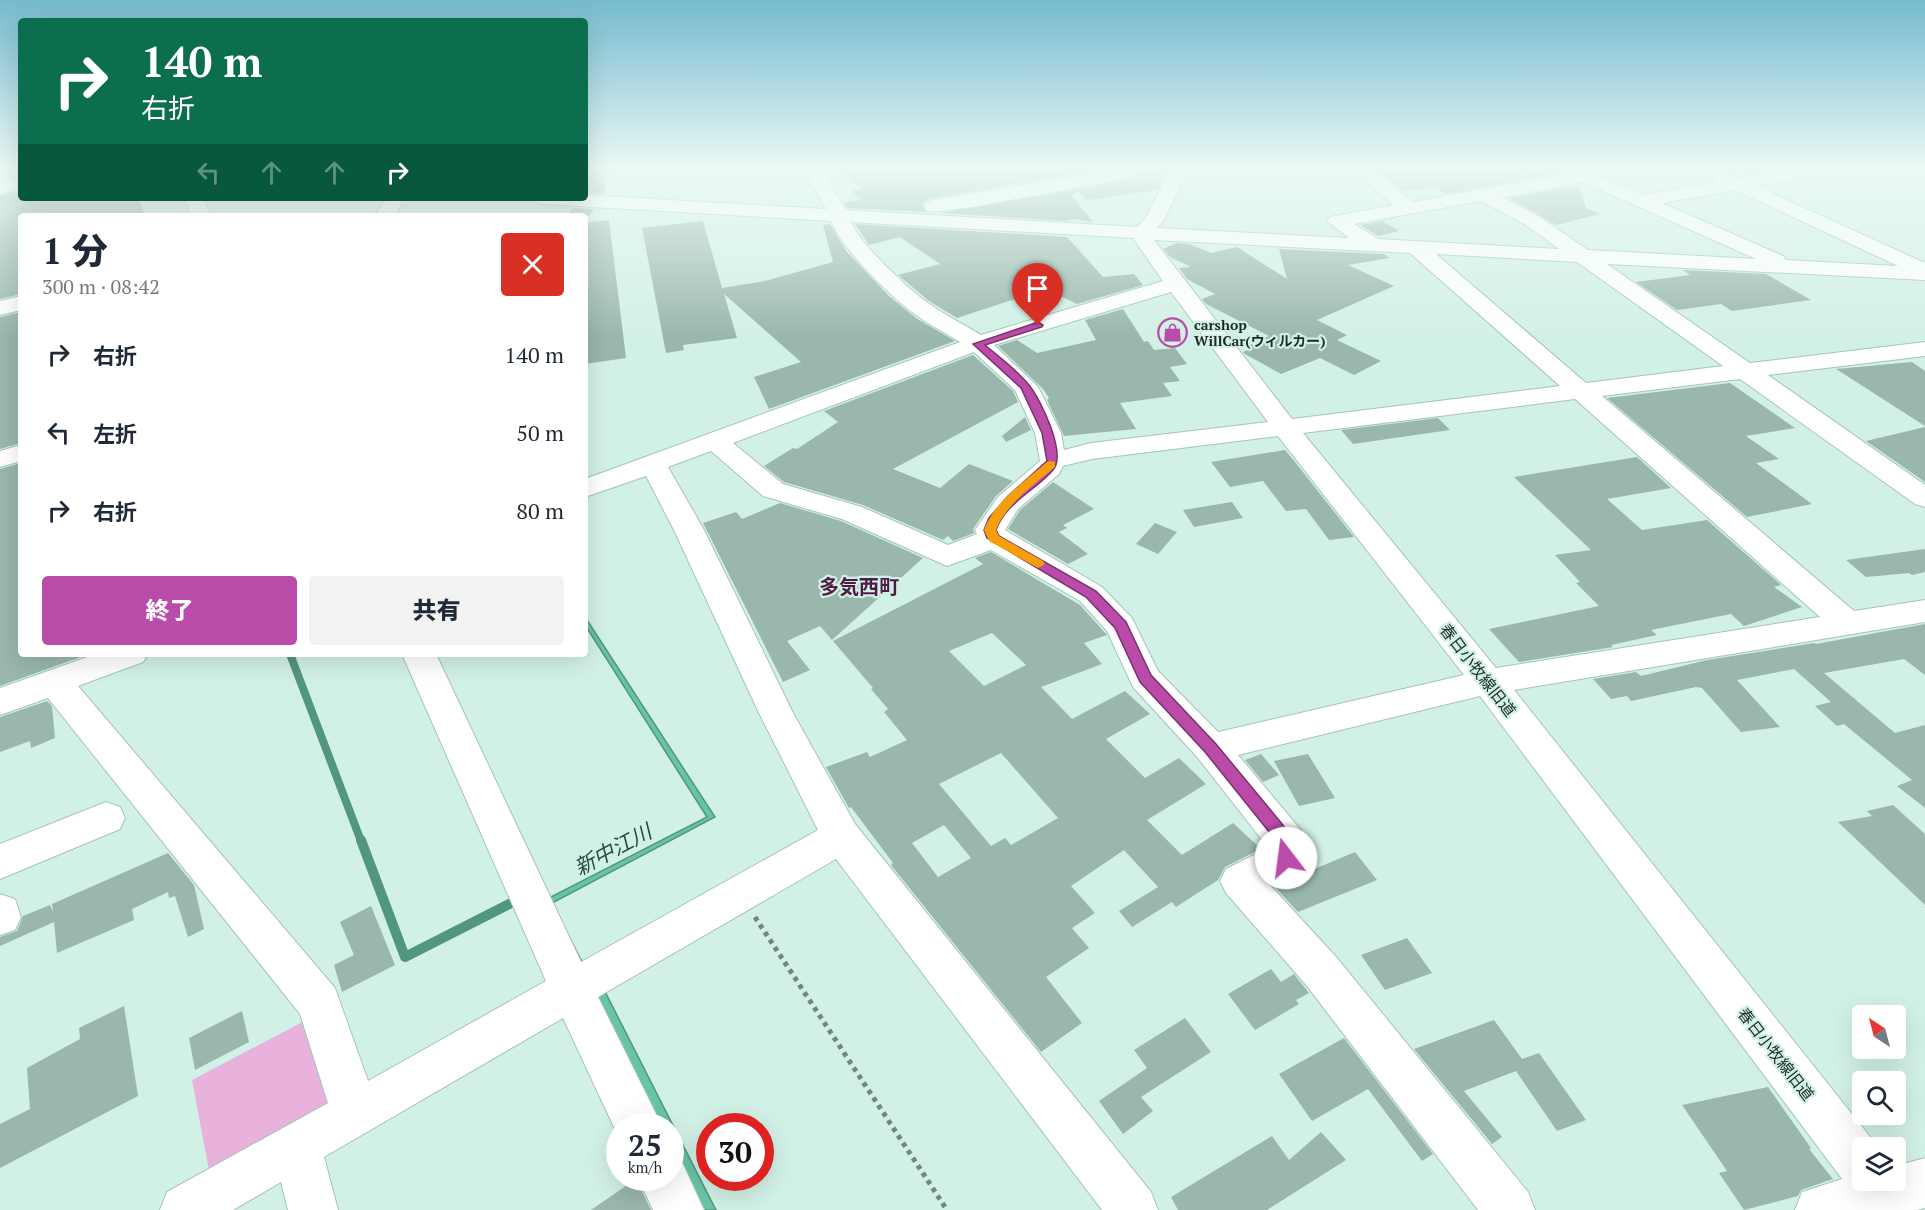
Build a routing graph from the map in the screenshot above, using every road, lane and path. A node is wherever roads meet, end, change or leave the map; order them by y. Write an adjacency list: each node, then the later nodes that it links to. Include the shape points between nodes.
1 (842, 224): 17 (street, via 846,234 911,300)
2 (1004, 224): 8 (street)
3 (1150, 224): 8 (street)
4 (1342, 224): 9 (street)
5 (1538, 224): 11 (street)
6 (1696, 224): 12 (street)
7 (1820, 224): 13 (street)
8 (1142, 233): 9 (street); 14 (street, 春日小牧線旧道, via 1144,241)
9 (1374, 245): 10 (street)
10 (1415, 247): 11 (street); 20 (street)
11 (1582, 256): 12 (street); 19 (street)
12 (1793, 267): 13 (street)
13 (1922, 274)
14 (1178, 283): 17 (street); 21 (street, 春日小牧線旧道)
15 (18, 304): 16 (street)
16 (0, 308)
17 (978, 344): 22 (street); 25 (street, via 1026,387 1048,433)
18 (1925, 349): 19 (street)
19 (1746, 370): 20 (street); 28 (street)
20 (1577, 390): 21 (street); 31 (street)
21 (1285, 427): 25 (street, via 1091,451); 35 (street, 春日小牧線旧道)
22 (714, 441): 26 (street); 29 (street, via 772,490 852,513 947,556)
23 (18, 454): 24 (street)
24 (0, 459)
25 (1053, 461): 29 (street, via 993,521)
26 (653, 464): 27 (street); 39 (street, via 689,530 776,713)
27 (588, 488)
28 (1925, 498)
29 (993, 538): 37 (street, via 1091,594 1121,626 1145,678)
30 (1925, 611): 31 (street)
31 (1847, 623): 35 (street)
32 (123, 657): 34 (street)
33 (420, 657): 44 (street)
34 (55, 682): 36 (street); 45 (street, via 320,1002)
35 (1488, 682): 37 (street); 47 (street, 春日小牧線旧道)
36 (0, 702)
37 (1211, 748): 56 (street, via 1286,841 1286,858 1240,881 1322,972)
38 (106, 818): 40 (street)
39 (842, 836): 41 (street); 55 (street)
40 (0, 862)
41 (740, 894): 44 (street); 54 (path)
42 (0, 912): 43 (street)
43 (0, 917)
44 (583, 984): 45 (street); 46 (street)
45 (355, 1113): 48 (street)
46 (633, 1113)
47 (1852, 1140)
48 (297, 1146): 51 (street); 52 (street)
49 (670, 1191): 53 (street)
50 (1877, 1191): 57 (street)
51 (185, 1210)
52 (314, 1210)
53 (679, 1210)
54 (947, 1210)
55 (1133, 1210)
56 (1510, 1210)
57 (1820, 1210)

